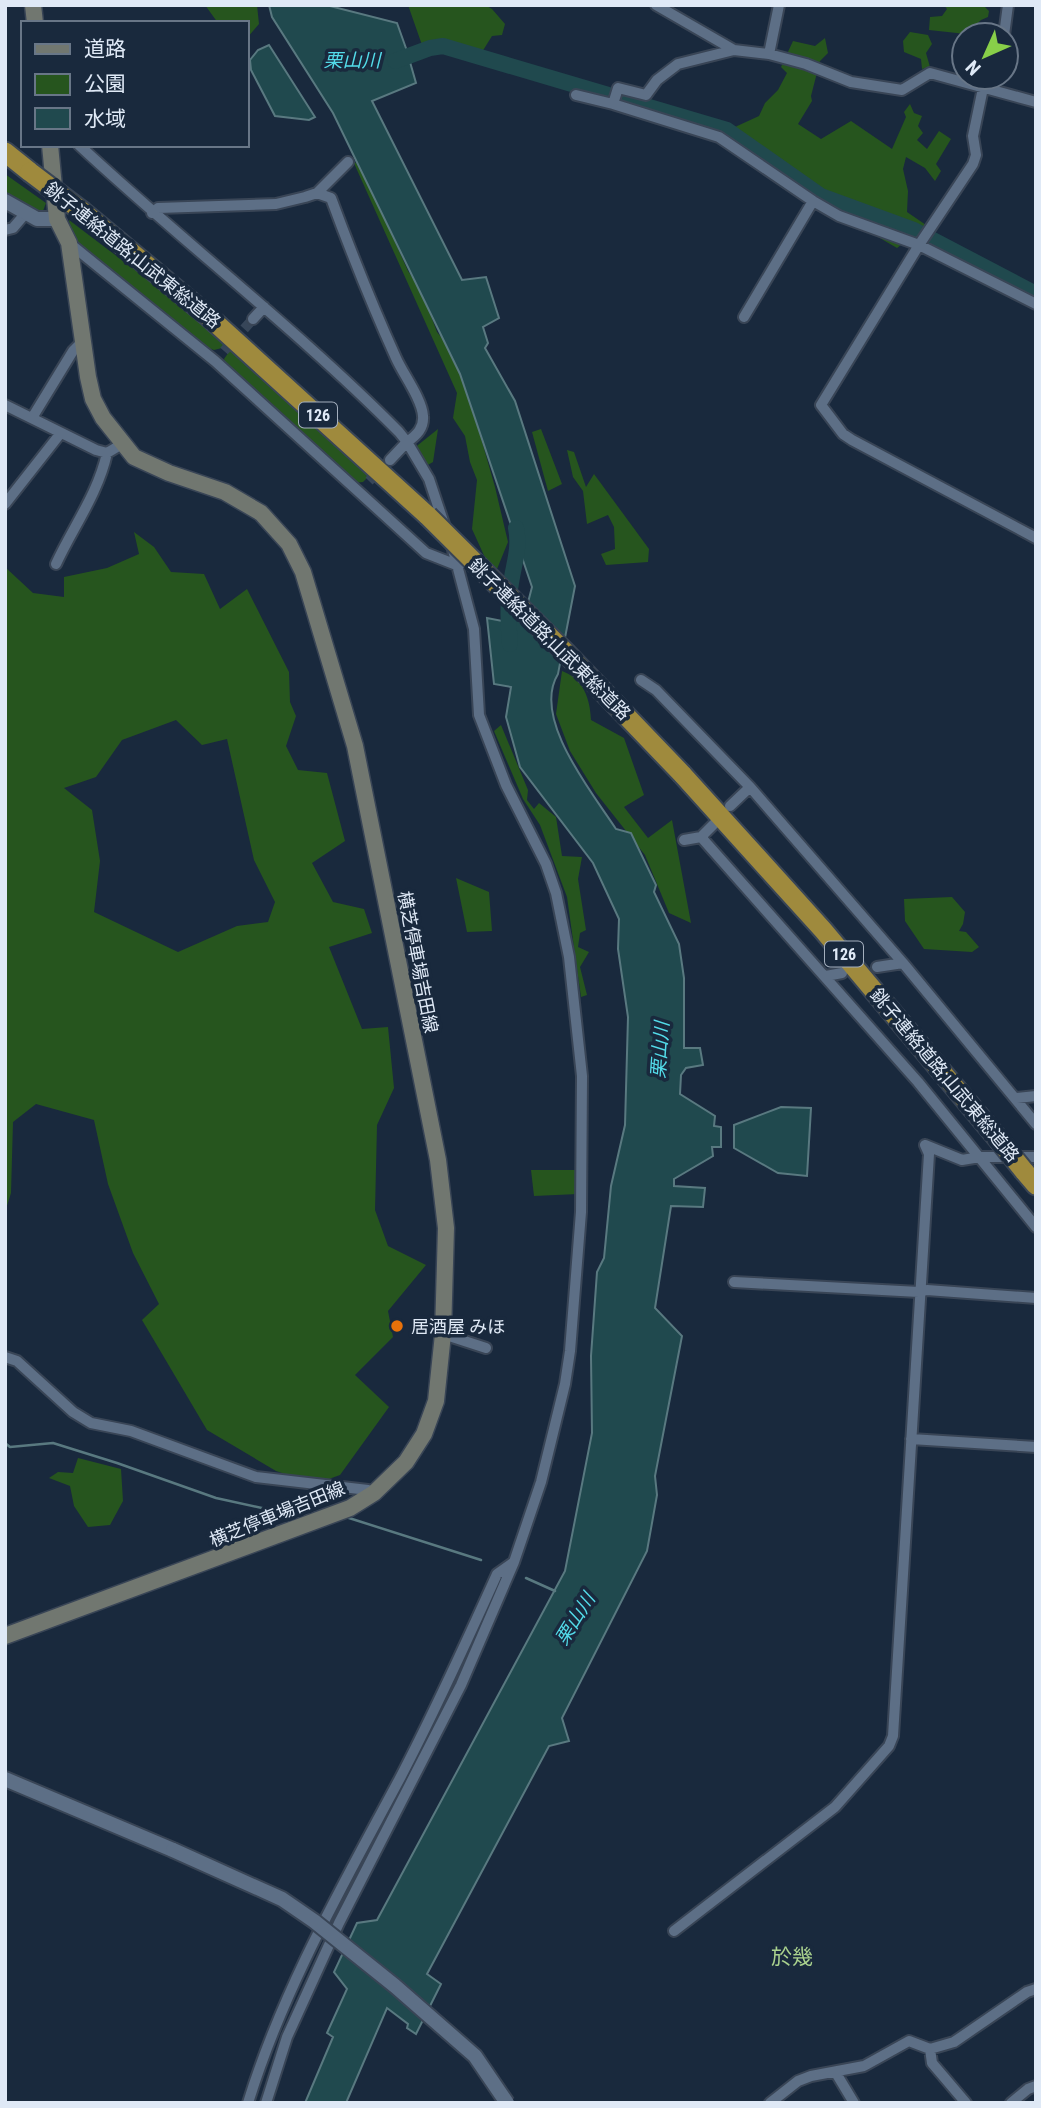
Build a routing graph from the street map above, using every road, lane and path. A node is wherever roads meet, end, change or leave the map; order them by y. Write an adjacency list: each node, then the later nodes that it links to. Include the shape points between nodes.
1 (656, 5): 3 (street)
2 (779, 5): 4 (street)
3 (734, 50): 4 (street); 10 (street, via 678,64 646,95 618,88)
4 (769, 54): 5 (street, via 851,82 902,90 930,73)
5 (950, 79)
6 (982, 91): 23 (street, via 973,136 973,164)
7 (999, 91): 9 (street)
8 (576, 95): 10 (street)
9 (1036, 102)
10 (613, 104): 17 (street, via 719,136)
11 (50, 147): 20 (main road, 横芝停車場吉田線)
12 (81, 147): 18 (street)
13 (5, 152): 58 (highway, 銚子連絡道路;山武東総道路 / 126, bridge, via 218,325 428,516 682,774 832,940 999,1140)
14 (348, 162): 15 (street)
15 (317, 193): 18 (street, via 276,204 189,205 158,208); 34 (street, via 331,198 376,313 422,409 420,431)
16 (5, 201): 19 (street)
17 (813, 201): 23 (street, via 839,216); 26 (street)
18 (152, 213): 25 (street)
19 (25, 214): 20 (street); 21 (street)
20 (57, 219): 22 (main road, 横芝停車場吉田線)
21 (5, 230)
22 (69, 243): 28 (main road, 横芝停車場吉田線); 30 (street)
23 (919, 245): 24 (street); 41 (street, via 821,405 852,440)
24 (1036, 304)
25 (264, 307): 27 (street); 34 (street)
26 (744, 317)
27 (253, 319)
28 (82, 342): 32 (street); 35 (main road, 横芝停車場吉田線, via 93,400)
29 (224, 351): 30 (street)
30 (215, 361): 39 (street)
31 (5, 405): 32 (street)
32 (32, 418): 33 (street)
33 (60, 434): 36 (street); 40 (street)
34 (407, 442): 37 (street); 43 (street, via 429,479)
35 (122, 444): 36 (street); 63 (main road, 横芝停車場吉田線, via 134,457 225,492 261,513 289,544 303,572 355,746 438,1160 446,1228)
36 (107, 453): 42 (street, via 83,515)
37 (390, 460)
38 (369, 481): 39 (street)
39 (359, 491): 43 (street, via 426,553)
40 (5, 504)
41 (1036, 538)
42 (56, 564)
43 (458, 566): 69 (street, via 474,629 479,715 556,893 569,957 582,1076 581,1212 570,1351 541,1482)
44 (641, 680): 45 (street, via 695,728)
45 (750, 787): 46 (street); 50 (street)
46 (730, 806)
47 (714, 824): 48 (street)
48 (701, 836): 49 (street); 53 (street)
49 (684, 840)
50 (903, 963): 51 (street); 55 (street)
51 (877, 967)
52 (842, 973): 53 (street)
53 (826, 976): 57 (street)
54 (1036, 1096): 55 (street)
55 (1017, 1098): 56 (street)
56 (1036, 1124)
57 (980, 1157): 58 (street); 59 (street); 61 (street, via 962,1160 925,1145 929,1154)
58 (1032, 1171)
59 (1036, 1227)
60 (734, 1283): 61 (street)
61 (919, 1292): 62 (street); 66 (street)
62 (1036, 1298)
63 (443, 1334): 64 (street); 68 (main road, 横芝停車場吉田線, via 436,1401 427,1427 406,1462)
64 (486, 1348)
65 (5, 1357): 68 (street, via 17,1361 73,1412 92,1423 131,1432 256,1477)
66 (911, 1439): 67 (street); 72 (street, via 894,1736 835,1807)
67 (1036, 1447)
68 (374, 1493): 70 (main road, 横芝停車場吉田線, via 349,1508)
69 (514, 1562): 77 (street, via 497,1574 400,1777 326,1915 262,2056); 78 (street, via 461,1685 339,1923 287,2037)
70 (5, 1636)
71 (5, 1779): 79 (street, bridge, via 282,1899 475,2056)
72 (674, 1931)
73 (1036, 1989): 74 (street, via 954,2042)
74 (930, 2049): 75 (street, via 909,2041 864,2066); 82 (street, via 932,2063)
75 (836, 2073): 80 (street, via 798,2081); 81 (street)
76 (1036, 2086): 83 (street)
77 (248, 2103)
78 (266, 2103)
79 (507, 2103)
80 (770, 2103)
81 (854, 2103)
82 (966, 2103)
83 (1012, 2103)

